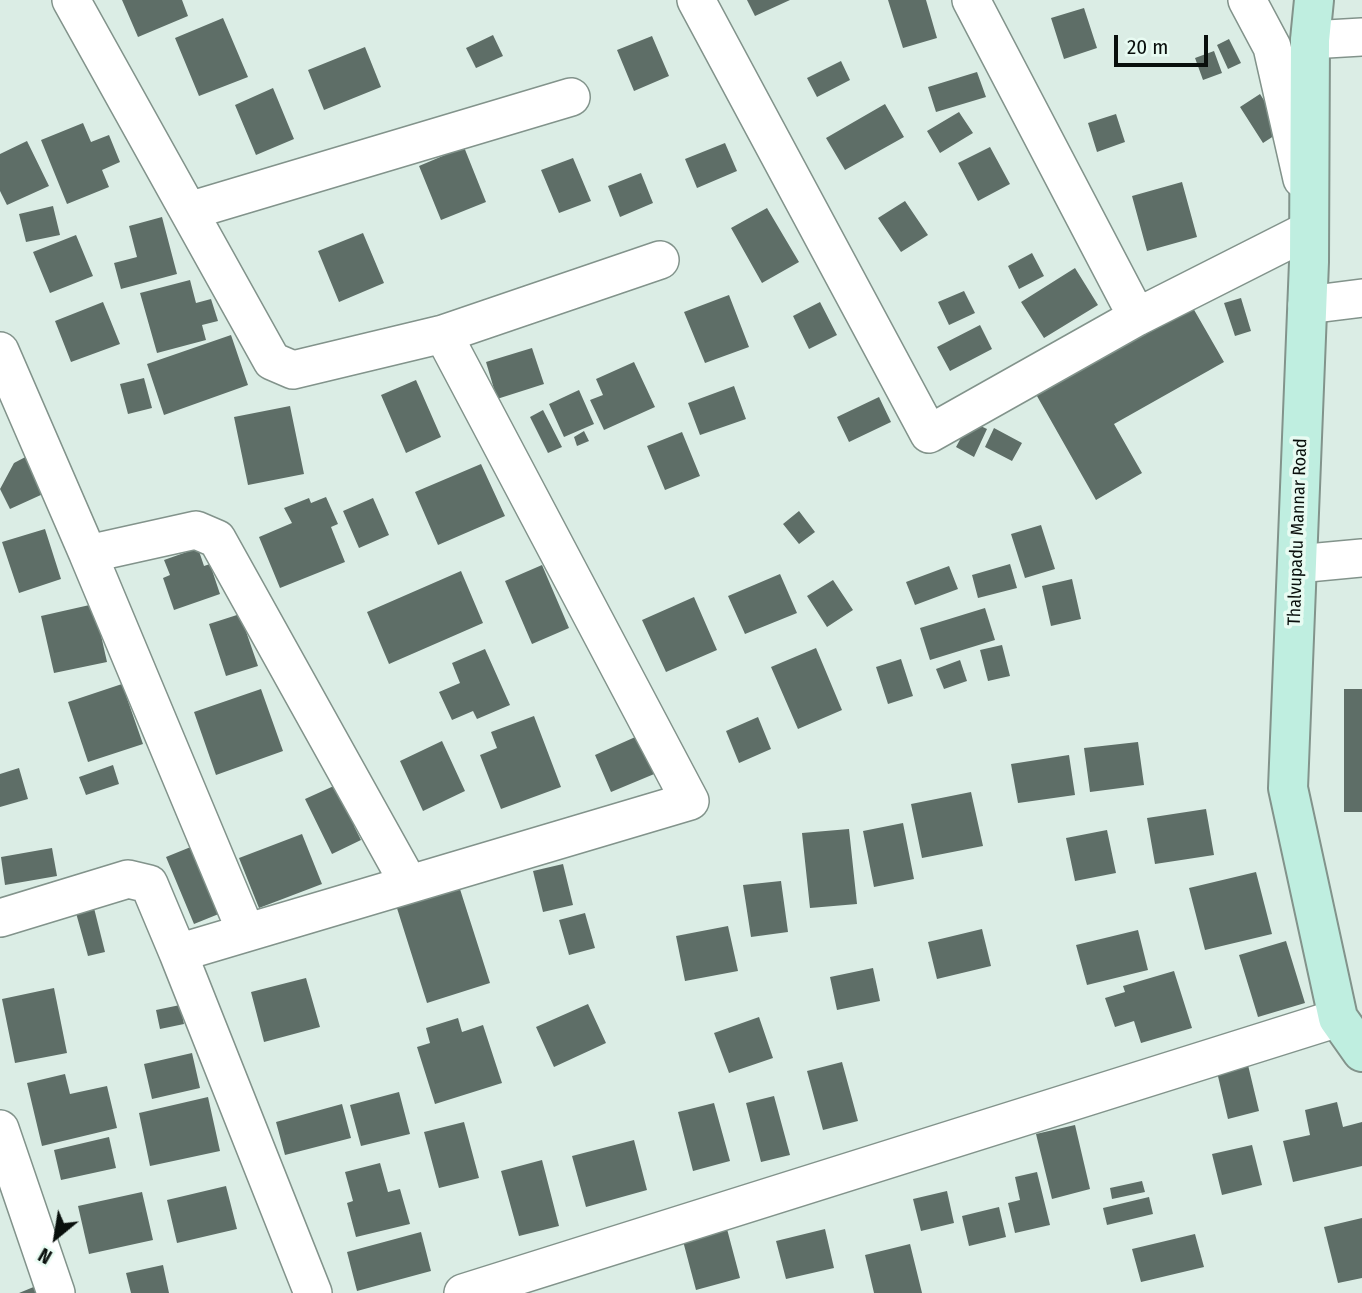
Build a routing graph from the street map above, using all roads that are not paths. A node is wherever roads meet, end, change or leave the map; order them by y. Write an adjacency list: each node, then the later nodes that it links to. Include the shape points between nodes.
1 (71, 0): 9 (street)
2 (696, 0): 14 (street, via 929,434)
3 (971, 0): 14 (street)
4 (1247, 0): 10 (street, via 1272,47)
5 (1314, 0): 7 (street, Thalvupadu Mannar Road)
6 (1362, 37): 7 (street)
7 (1310, 40): 10 (street, Thalvupadu Mannar Road)
8 (571, 97): 9 (street)
9 (189, 211): 15 (street, via 272,361 293,370)
10 (1309, 220): 13 (street, Thalvupadu Mannar Road); 14 (street)
11 (660, 260): 15 (street)
12 (1362, 298): 13 (street)
13 (1307, 305): 19 (street, Thalvupadu Mannar Road)
14 (1137, 317)
15 (443, 334): 20 (street, via 690,801)
16 (0, 351): 17 (street)
17 (88, 554): 20 (street, via 195,530 218,539); 22 (street)
18 (1362, 558): 19 (street)
19 (1297, 564): 24 (street, Thalvupadu Mannar Road, via 1288,788)
20 (409, 884): 22 (street)
21 (0, 918): 23 (street, via 128,879 149,884)
22 (246, 932): 23 (street)
23 (178, 953): 28 (street)
24 (1338, 1018): 25 (street, Thalvupadu Mannar Road); 29 (street)
25 (1362, 1052)
26 (0, 1129): 27 (street)
27 (56, 1293)
28 (313, 1293)
29 (464, 1293)

